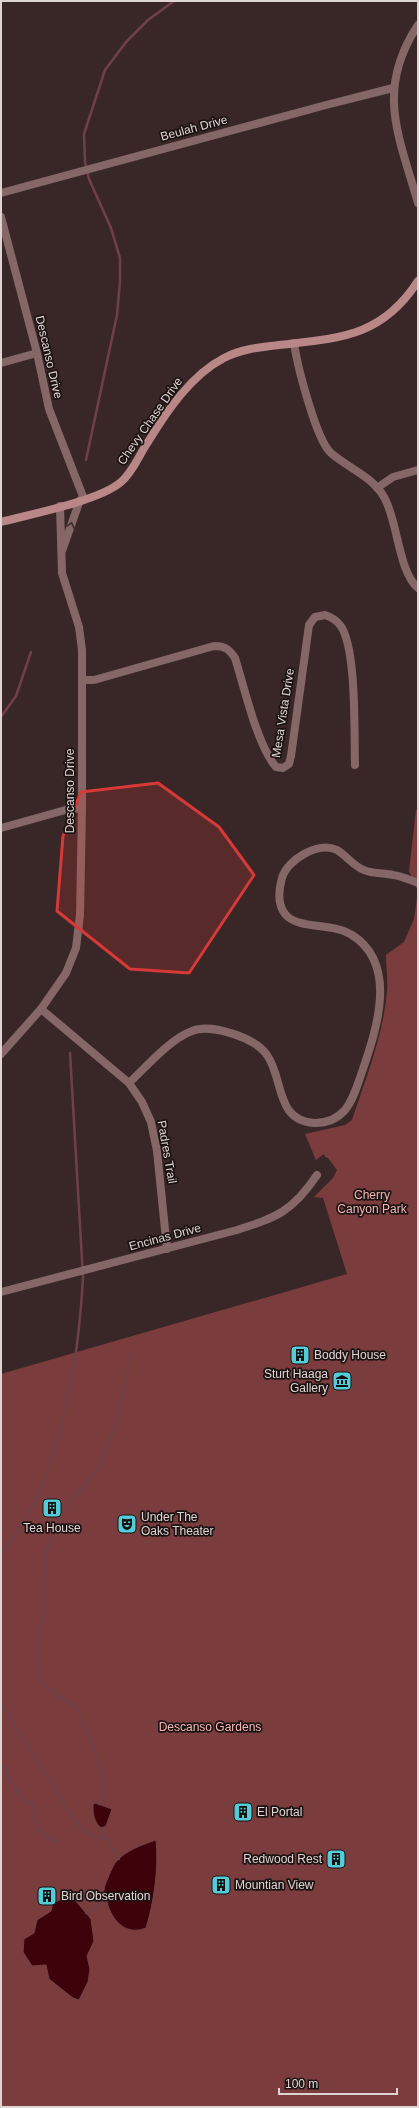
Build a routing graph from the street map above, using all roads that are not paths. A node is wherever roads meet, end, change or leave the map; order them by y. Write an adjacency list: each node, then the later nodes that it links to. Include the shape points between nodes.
1 (418, 25): 2 (street, via 402,56)
2 (393, 88): 3 (street, Beulah Drive); 4 (street, via 396,127)
3 (1, 193)
4 (418, 203)
5 (1, 217): 8 (street, Descanso Drive)
6 (418, 281): 7 (main road, Chevy Chase Drive, via 389,314 362,330 340,338)
7 (294, 343): 11 (street, via 320,436 329,451); 12 (main road, Chevy Chase Drive, via 239,352 203,373 172,408 128,474 113,487)
8 (36, 354): 9 (street); 12 (street, Descanso Drive, via 49,409)
9 (1, 363)
10 (418, 470): 11 (street, via 393,476)
11 (377, 488): 16 (street, via 389,509 409,576)
12 (82, 500): 13 (main road, Chevy Chase Drive); 15 (street, one-way to 12)
13 (60, 506): 14 (main road, Chevy Chase Drive); 15 (street, Descanso Drive)
14 (1, 522)
15 (62, 551): 17 (street, Descanso Drive, via 62,573 81,640)
16 (418, 588)
17 (82, 680): 18 (street, Mesa Vista Drive, via 94,680 214,646 223,646 230,650 235,658 270,760 276,767 283,768 289,764 291,756 309,625 315,617 326,614 341,626 349,648); 19 (street, Descanso Drive)
18 (355, 765)
19 (82, 808): 20 (street, via 69,809); 22 (street, Descanso Drive, via 80,915 76,948 66,973)
20 (1, 828)
21 (418, 883): 24 (street, via 396,875 364,870 335,849 304,853 292,861 284,872 280,887 284,913 292,920 338,928 352,935 365,946 374,960 379,976 377,1017 369,1050 353,1097 345,1110 334,1119 322,1123 297,1119 282,1098 273,1064 267,1054 258,1045 219,1030 196,1030 181,1036)
22 (41, 1009): 23 (street, Descanso Drive); 24 (street, Padres Trail)
23 (1, 1054)
24 (129, 1083): 26 (street, Padres Trail, via 151,1122)
25 (318, 1175): 26 (street, Encinas Drive, via 296,1203 273,1218)
26 (167, 1249): 27 (street, Encinas Drive)
27 (1, 1292)

